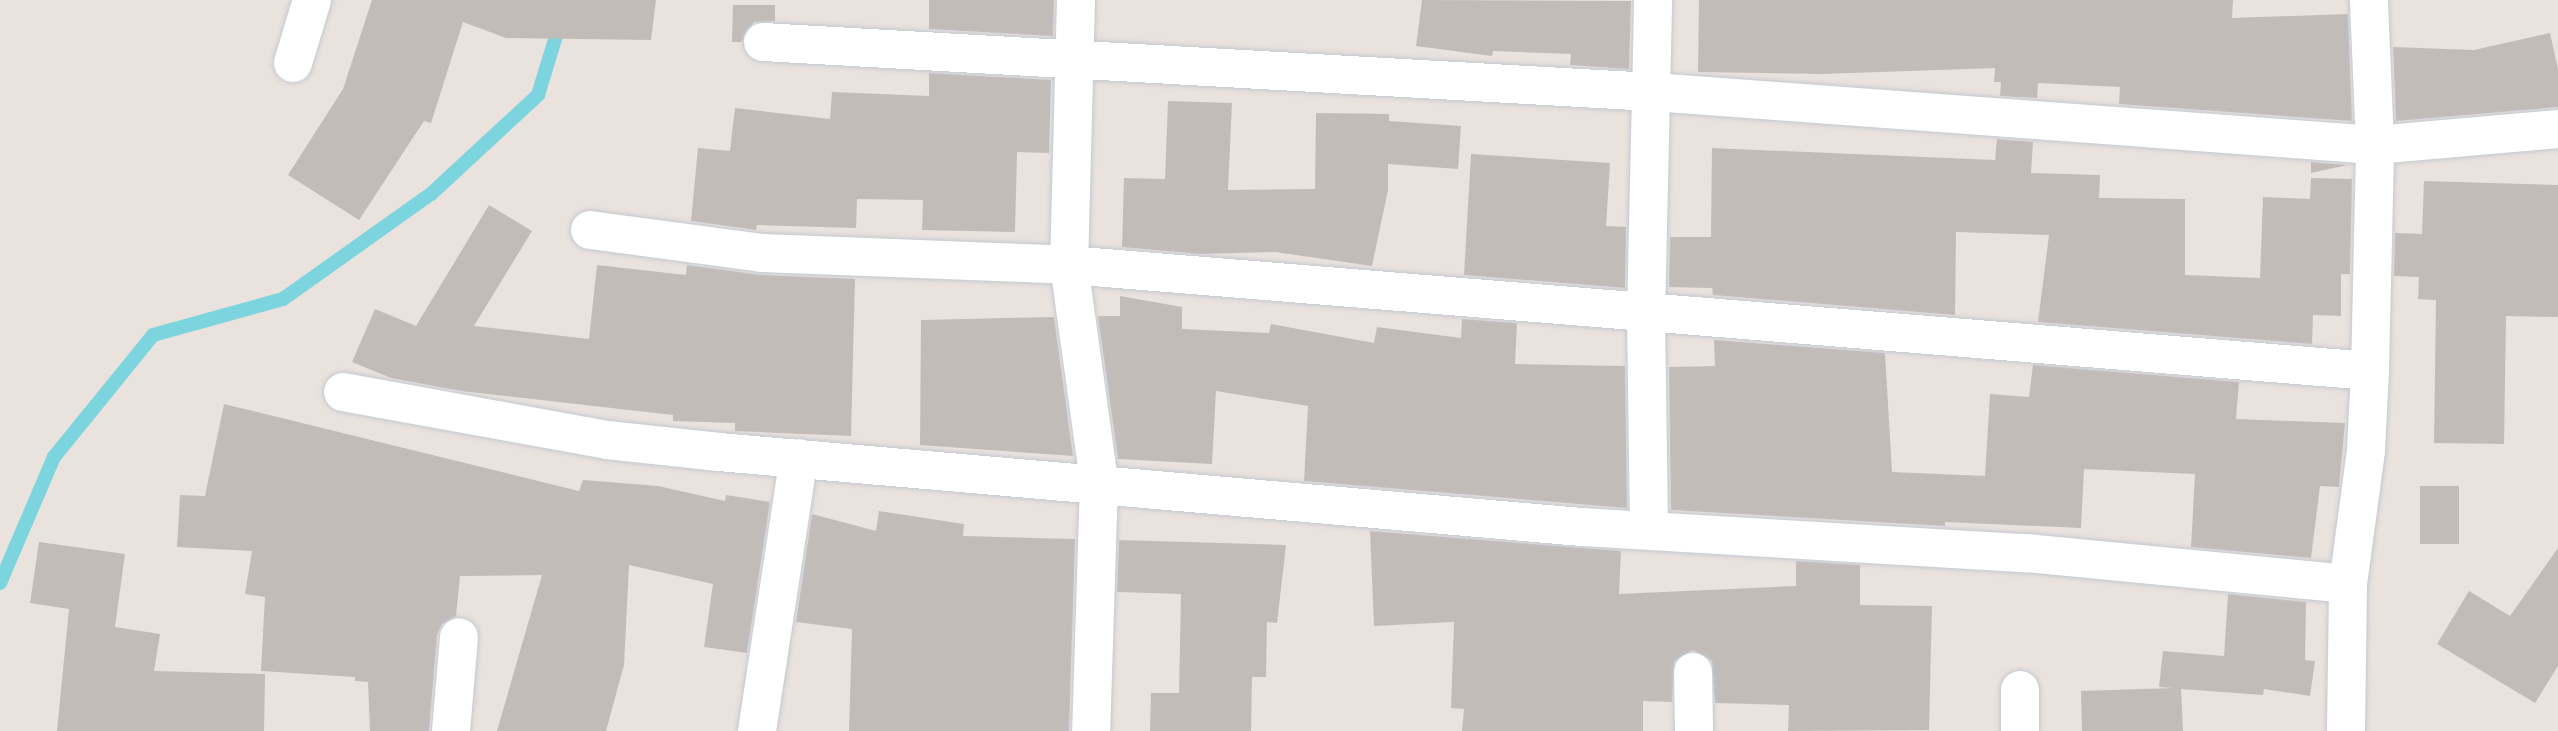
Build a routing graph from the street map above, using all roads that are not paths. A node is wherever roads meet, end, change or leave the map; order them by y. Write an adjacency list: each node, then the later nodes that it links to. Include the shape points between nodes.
1 (312, 0): 7 (street)
2 (1076, 0): 6 (street)
3 (1653, 0): 8 (street)
4 (2370, 0): 10 (street)
5 (763, 43): 6 (street)
6 (1073, 58): 8 (street); 12 (street)
7 (293, 63)
8 (1653, 92): 10 (street); 13 (street)
9 (2558, 129): 10 (street)
10 (2375, 145): 14 (street)
11 (590, 230): 12 (street, via 762,253)
12 (1069, 265): 13 (street); 17 (street)
13 (1646, 315): 14 (street); 18 (street)
14 (2370, 370): 19 (street, via 2366,450)
15 (343, 392): 16 (street, via 607,440)
16 (799, 458): 17 (street); 24 (street)
17 (1099, 482): 18 (street, via 1582,527); 25 (street)
18 (1649, 528): 19 (street, via 2026,553)
19 (2348, 584): 28 (street)
20 (459, 637): 23 (street)
21 (1693, 672): 26 (street)
22 (2020, 690): 27 (street)
23 (451, 731)
24 (757, 731)
25 (1091, 731)
26 (1694, 731)
27 (2020, 731)
28 (2346, 731)

